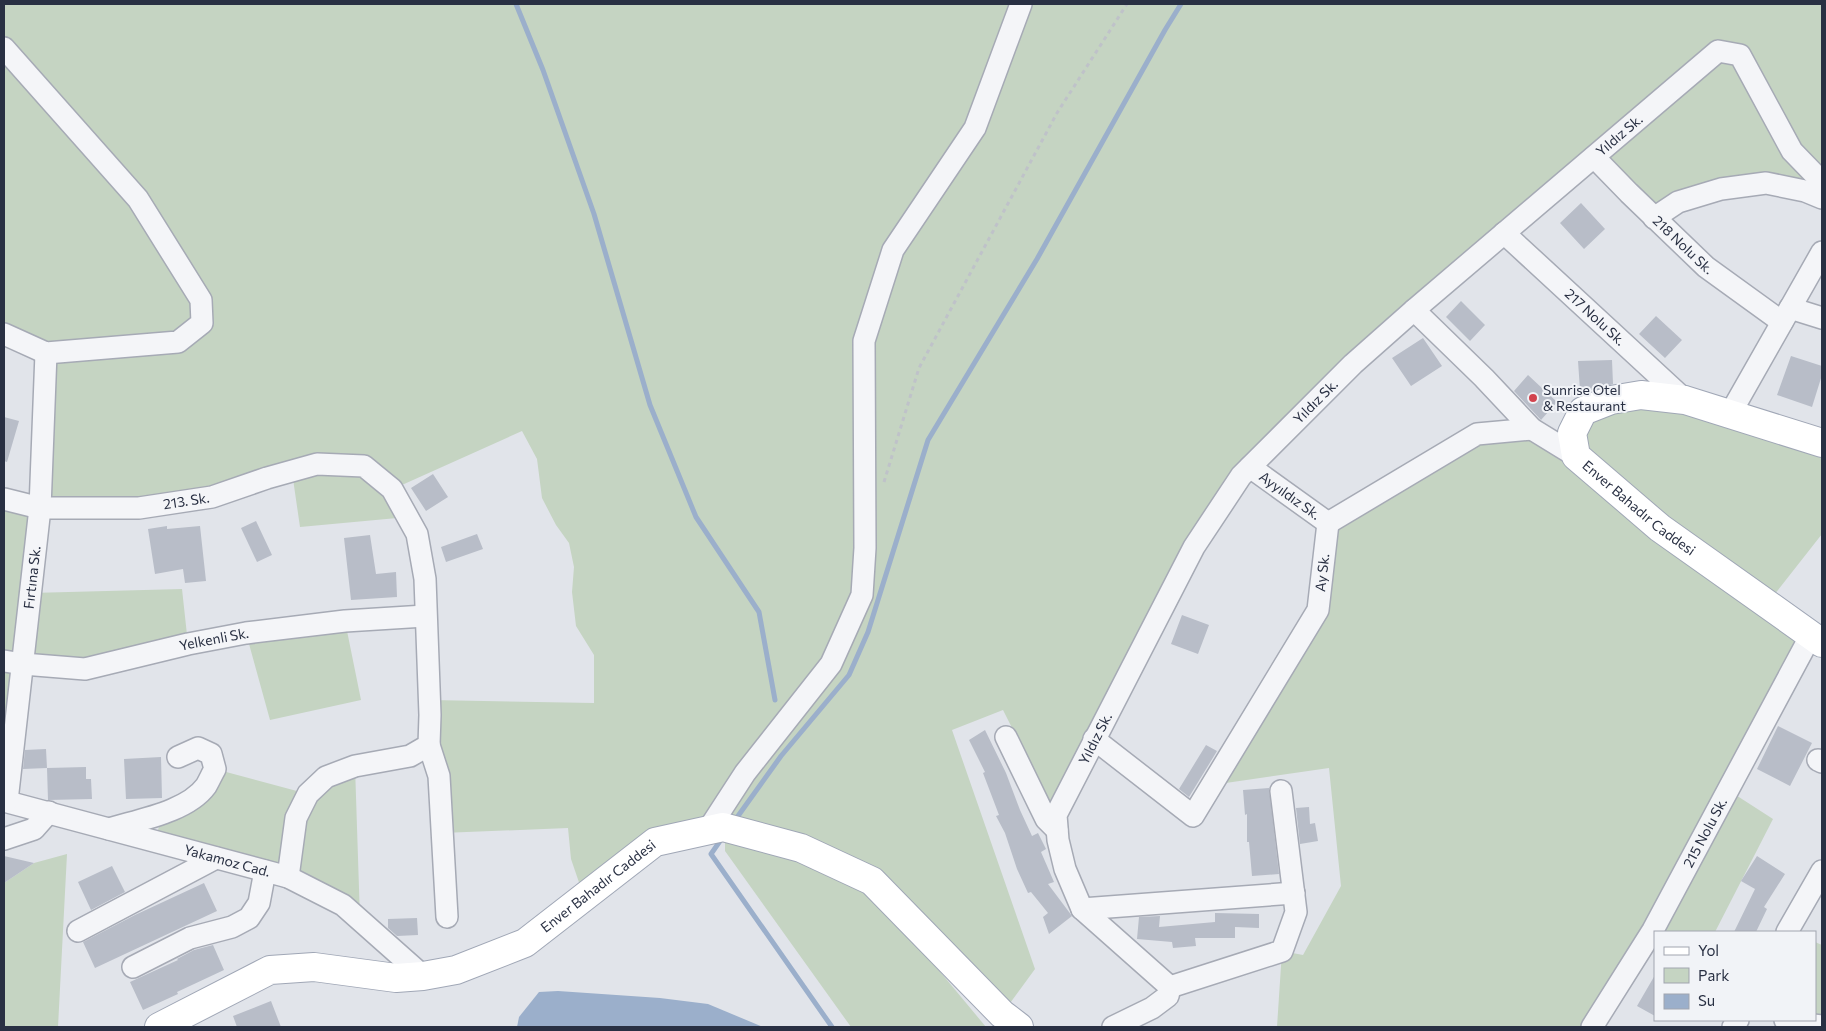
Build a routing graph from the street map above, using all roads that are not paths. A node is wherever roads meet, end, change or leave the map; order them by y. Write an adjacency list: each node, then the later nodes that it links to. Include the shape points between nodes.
1 (1021, 4): 34 (street, via 974,128 893,250 864,341 865,548 862,595 831,664 745,773)
2 (4, 48): 13 (street, via 138,199 201,300 202,323 178,342)
3 (1594, 157): 4 (street, Yıldız Sk., via 1718,51 1740,55 1792,151); 6 (street, 218 Nolu Sk.); 7 (street, Yıldız Sk.)
4 (1822, 182)
5 (1822, 198): 6 (street, via 1766,183 1721,189 1678,202)
6 (1654, 218): 10 (street, 218 Nolu Sk., via 1706,267)
7 (1504, 233): 9 (street, Yıldız Sk.); 14 (street, 217 Nolu Sk.)
8 (1822, 252): 10 (street)
9 (1414, 310): 16 (street); 19 (street, Yıldız Sk., via 1353,364)
10 (1786, 315): 11 (street, 218 Nolu Sk.); 15 (street)
11 (1822, 318)
12 (4, 334): 13 (street)
13 (46, 354): 21 (street, Fırtına Sk.)
14 (1685, 400): 15 (main road, Enver Bahadır Caddesi); 18 (main road, Enver Bahadır Caddesi, via 1641,395 1611,400 1583,411 1572,432)
15 (1730, 414): 17 (main road, Enver Bahadır Caddesi)
16 (1532, 429): 18 (street); 22 (street, via 1477,434)
17 (1822, 443)
18 (1576, 456): 24 (main road, Enver Bahadır Caddesi, via 1660,528)
19 (1250, 467): 22 (street, Ayyıldız Sk.); 27 (street, Yıldız Sk., via 1194,547)
20 (4, 500): 21 (street, 213. Sk.)
21 (40, 508): 23 (street, 213. Sk., via 140,508 212,497 317,464 364,466 392,489 417,534 425,579); 25 (street, Fırtına Sk.)
22 (1328, 523): 27 (street, Ay Sk., via 1318,610 1193,816)
23 (425, 616): 25 (street, Yelkenli Sk., via 345,621 246,633 85,669); 28 (street)
24 (1817, 639): 45 (street, 215 Nolu Sk.)
25 (14, 662): 31 (street, Fırtına Sk.)
26 (1006, 737): 35 (street, via 1046,819)
27 (1094, 739): 35 (street, Yıldız Sk., via 1056,815)
28 (429, 745): 40 (street, via 410,756 355,766 326,777 308,794 296,818); 43 (street, via 439,776)
29 (178, 757): 33 (street, via 198,748 211,754 215,769 205,787 191,800 164,813)
30 (1281, 791): 41 (street)
31 (5, 801): 32 (street, Yakamoz Cad.)
32 (49, 812): 33 (street, Yakamoz Cad.); 36 (street, via 34,829)
33 (108, 829): 37 (street, Yakamoz Cad.)
34 (713, 830): 49 (main road, Enver Bahadır Caddesi, via 655,842 525,943 456,970); 54 (main road, Enver Bahadır Caddesi, via 801,848 872,881 1002,1014)
35 (1057, 830): 42 (street, Yıldız Sk., via 1065,869)
36 (4, 839)
37 (216, 858): 38 (street, Yakamoz Cad.); 44 (street)
38 (265, 871): 40 (street, Yakamoz Cad.); 48 (street, via 259,903 249,918 232,927 190,938)
39 (1822, 871): 46 (street)
40 (288, 877): 49 (street, Yakamoz Cad., via 343,905)
41 (1294, 892): 42 (street); 50 (street, via 1296,912 1282,951)
42 (1082, 909): 50 (street, Yıldız Sk.)
43 (447, 917)
44 (78, 931)
45 (1655, 931)
46 (1788, 931)
47 (1654, 933): 56 (street, 215 Nolu Sk.)
48 (132, 967)
49 (423, 976): 53 (main road, Enver Bahadır Caddesi, via 396,978 314,967 270,970)
50 (1170, 988): 55 (street, via 1168,996 1152,1008)
51 (1788, 1021): 52 (street)
52 (1822, 1026)
53 (159, 1027)
54 (1019, 1027)
55 (1113, 1027)
56 (1592, 1027)

